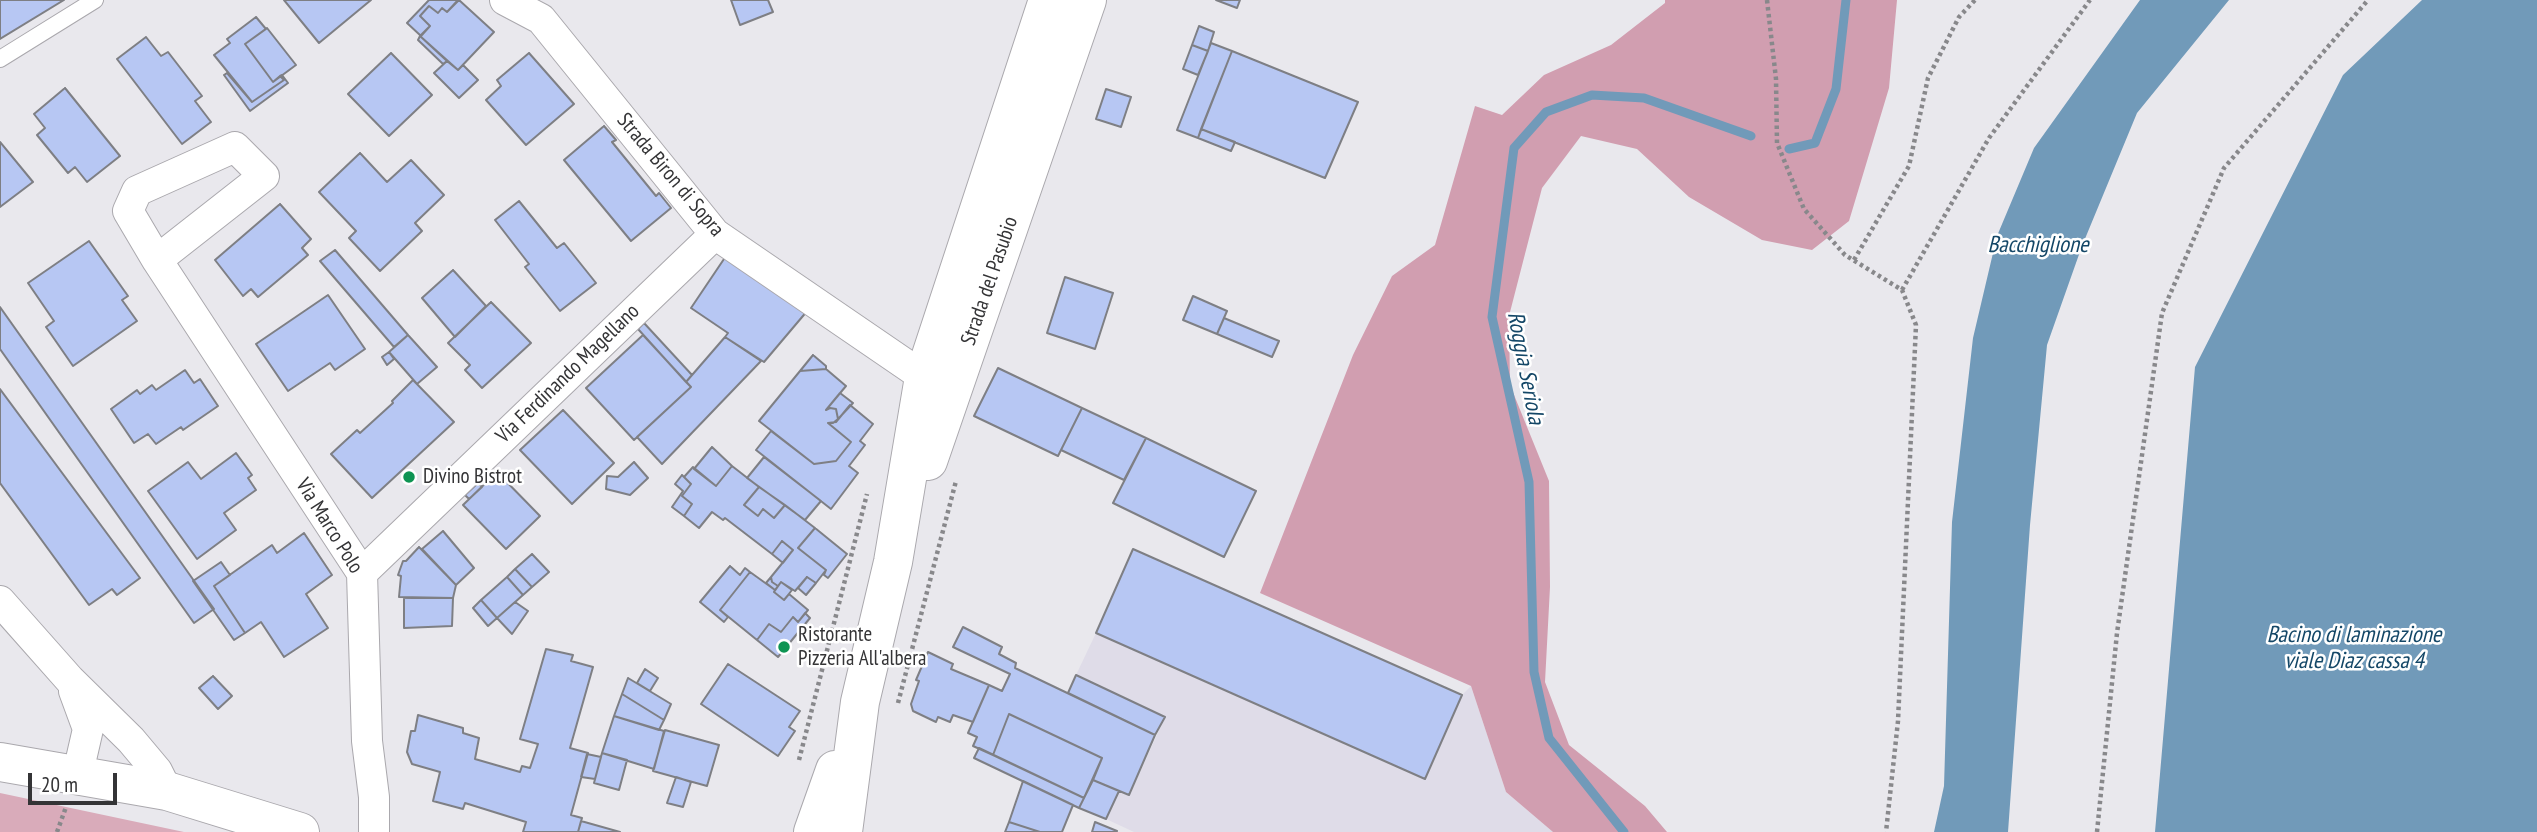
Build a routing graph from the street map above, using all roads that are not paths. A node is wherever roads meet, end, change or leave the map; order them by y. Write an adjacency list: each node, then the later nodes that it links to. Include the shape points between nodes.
1 (95, 0): 5 (lane)
2 (505, 0): 6 (street, Strada Biron di Sopra, via 541,19)
3 (1048, 0): 8 (main road, Strada del Pasubio)
4 (1087, 0): 9 (main road, Strada del Pasubio)
5 (0, 59)
6 (715, 233): 8 (street, Strada Biron di Sopra); 10 (street, Via Ferdinando Magellano)
7 (157, 260): 10 (street, Via Marco Polo)
8 (924, 377): 9 (main road, Strada del Pasubio)
9 (893, 562): 13 (main road, Strada del Pasubio)
10 (362, 573): 18 (street, Via Marco Polo)
11 (0, 601): 12 (street)
12 (70, 680): 15 (street, via 88,729); 16 (street, via 131,740)
13 (877, 708): 19 (main road, Strada del Pasubio); 20 (main road, Strada del Pasubio)
14 (0, 762): 15 (main road)
15 (77, 777): 16 (main road)
16 (167, 791): 17 (main road)
17 (300, 832)
18 (374, 832)
19 (813, 832)
20 (843, 832)

